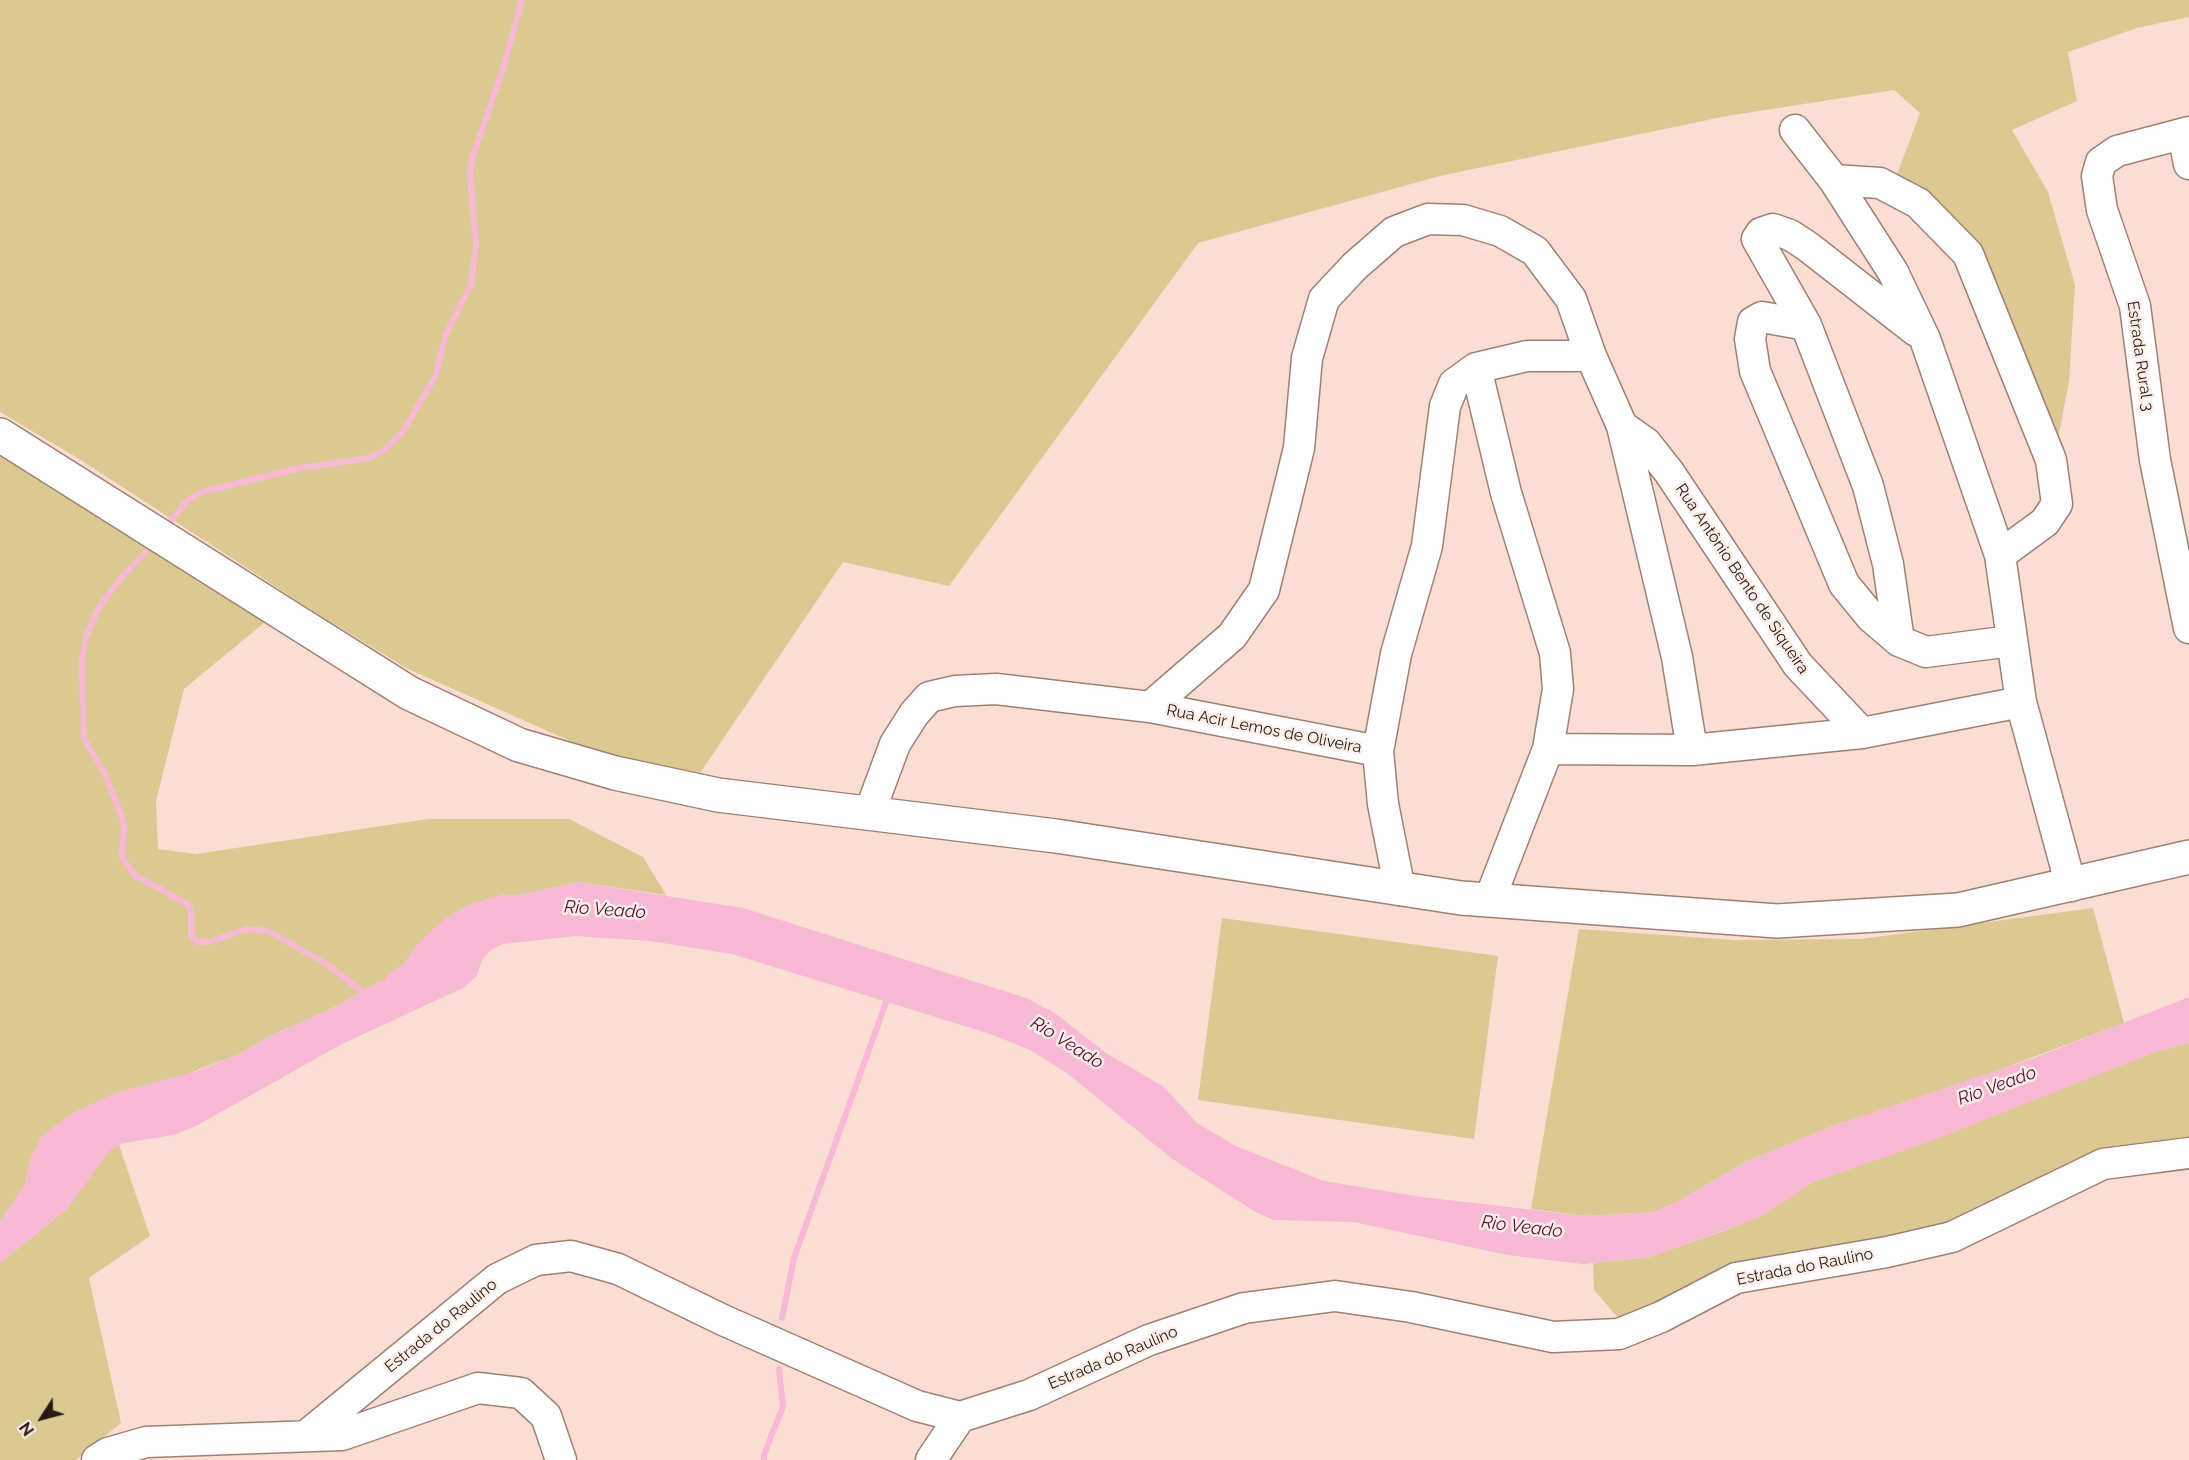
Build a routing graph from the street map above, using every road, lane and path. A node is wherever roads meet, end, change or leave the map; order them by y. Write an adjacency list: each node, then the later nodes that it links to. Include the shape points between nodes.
1 (1795, 130): 4 (street)
2 (2186, 133): 3 (street, Estrada Rural 3); 12 (street, Estrada Rural 3, via 2117,151 2101,162 2097,176 2102,210 2135,306 2155,460)
3 (2189, 164)
4 (1834, 180): 6 (street, via 1893,272); 11 (street, via 1880,183 1918,203 1968,255 2051,460 2057,504 2045,522)
5 (1806, 325): 6 (street, via 1757,239 1761,232 1773,229 1807,246 1901,316); 14 (street, via 1868,486 1888,564); 14 (street, via 1762,317 1753,322 1750,339 1755,371 1844,584 1871,617)
6 (1925, 339): 11 (street)
7 (1591, 356): 8 (street, via 1527,357); 9 (street); 17 (street, Rua Acir Lemos de Oliveira, via 1571,299 1535,251 1500,231 1463,220 1428,219 1394,232 1324,299 1307,358 1299,448 1264,590 1232,636)
8 (1476, 368): 19 (street, via 1506,493 1555,653 1558,689); 21 (street, via 1454,384 1445,406 1427,546 1396,654)
9 (1622, 426): 18 (street, Rua Antônio Bento de Siqueira, via 1646,443 1669,471 1798,665); 20 (street, via 1677,657)
10 (0, 435): 22 (highway, via 409,693 519,745 615,773 718,795)
11 (2000, 555): 15 (street)
12 (2182, 565): 13 (street, Estrada Rural 3)
13 (2189, 628)
14 (1899, 641): 15 (street, via 1926,652)
15 (2011, 641): 16 (street)
16 (2021, 702): 18 (street); 24 (street)
17 (1150, 707): 21 (street, Rua Acir Lemos de Oliveira); 22 (street, Rua Acir Lemos de Oliveira, via 996,689 929,697 895,744)
18 (1862, 733): 20 (street)
19 (1548, 749): 20 (street); 26 (street)
20 (1692, 750)
21 (1378, 751): 25 (street, via 1383,804)
22 (869, 814): 25 (highway, via 1056,836)
23 (2189, 857): 24 (highway)
24 (2071, 886): 26 (highway, via 1958,910 1777,921)
25 (1400, 890): 26 (highway)
26 (1489, 901)
27 (2189, 1154): 28 (street, Estrada do Raulino, via 2103,1164 1952,1237 1736,1278 1619,1334 1553,1337 1411,1307 1335,1296 1234,1311 1149,1340 1029,1395)
28 (960, 1417): 29 (street, Estrada do Raulino, via 917,1407 618,1269 571,1256 536,1260 497,1279); 32 (street)
29 (307, 1435): 30 (street, via 146,1442); 31 (street, via 342,1435 478,1388 521,1393 546,1416)
30 (97, 1460)
31 (561, 1460)
32 (932, 1460)

